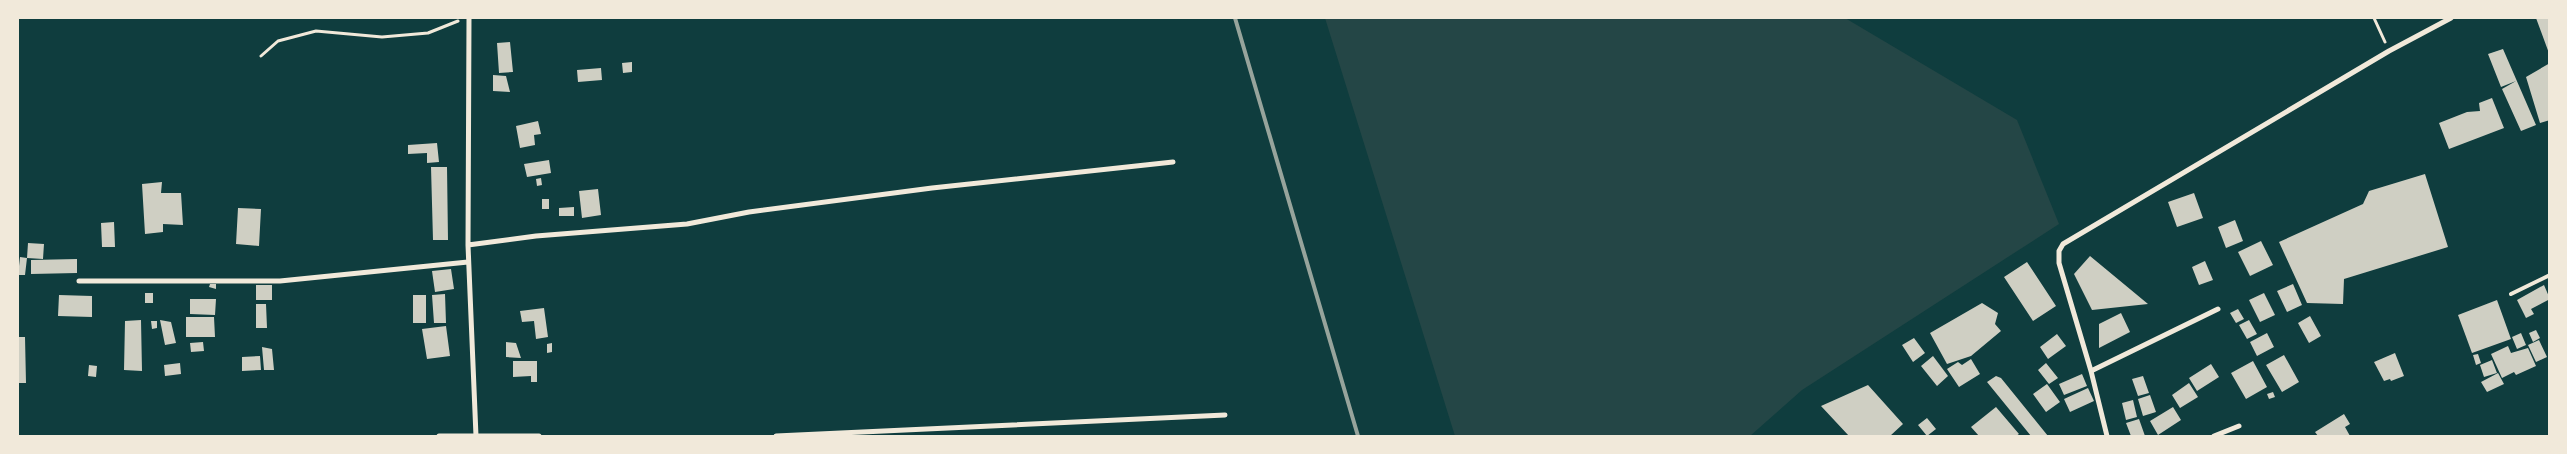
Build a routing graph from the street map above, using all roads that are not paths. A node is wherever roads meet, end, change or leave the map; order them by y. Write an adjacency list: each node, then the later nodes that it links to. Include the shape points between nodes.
1 (469, 18): 4 (street)
2 (2451, 18): 10 (street, via 2389,51 2063,244 2059,263)
3 (1173, 162): 4 (street, via 932,188 749,212 686,224)
4 (468, 245): 5 (street)
5 (468, 262): 7 (street, via 280,282); 14 (street)
6 (2550, 275): 8 (lane)
7 (79, 281)
8 (2511, 294)
9 (2218, 309): 10 (street)
10 (2091, 371): 17 (street)
11 (1225, 415): 16 (street)
12 (2239, 426): 18 (street)
13 (439, 436): 14 (street)
14 (476, 436): 15 (street)
15 (539, 436)
16 (776, 436)
17 (2107, 436)
18 (2214, 436)

